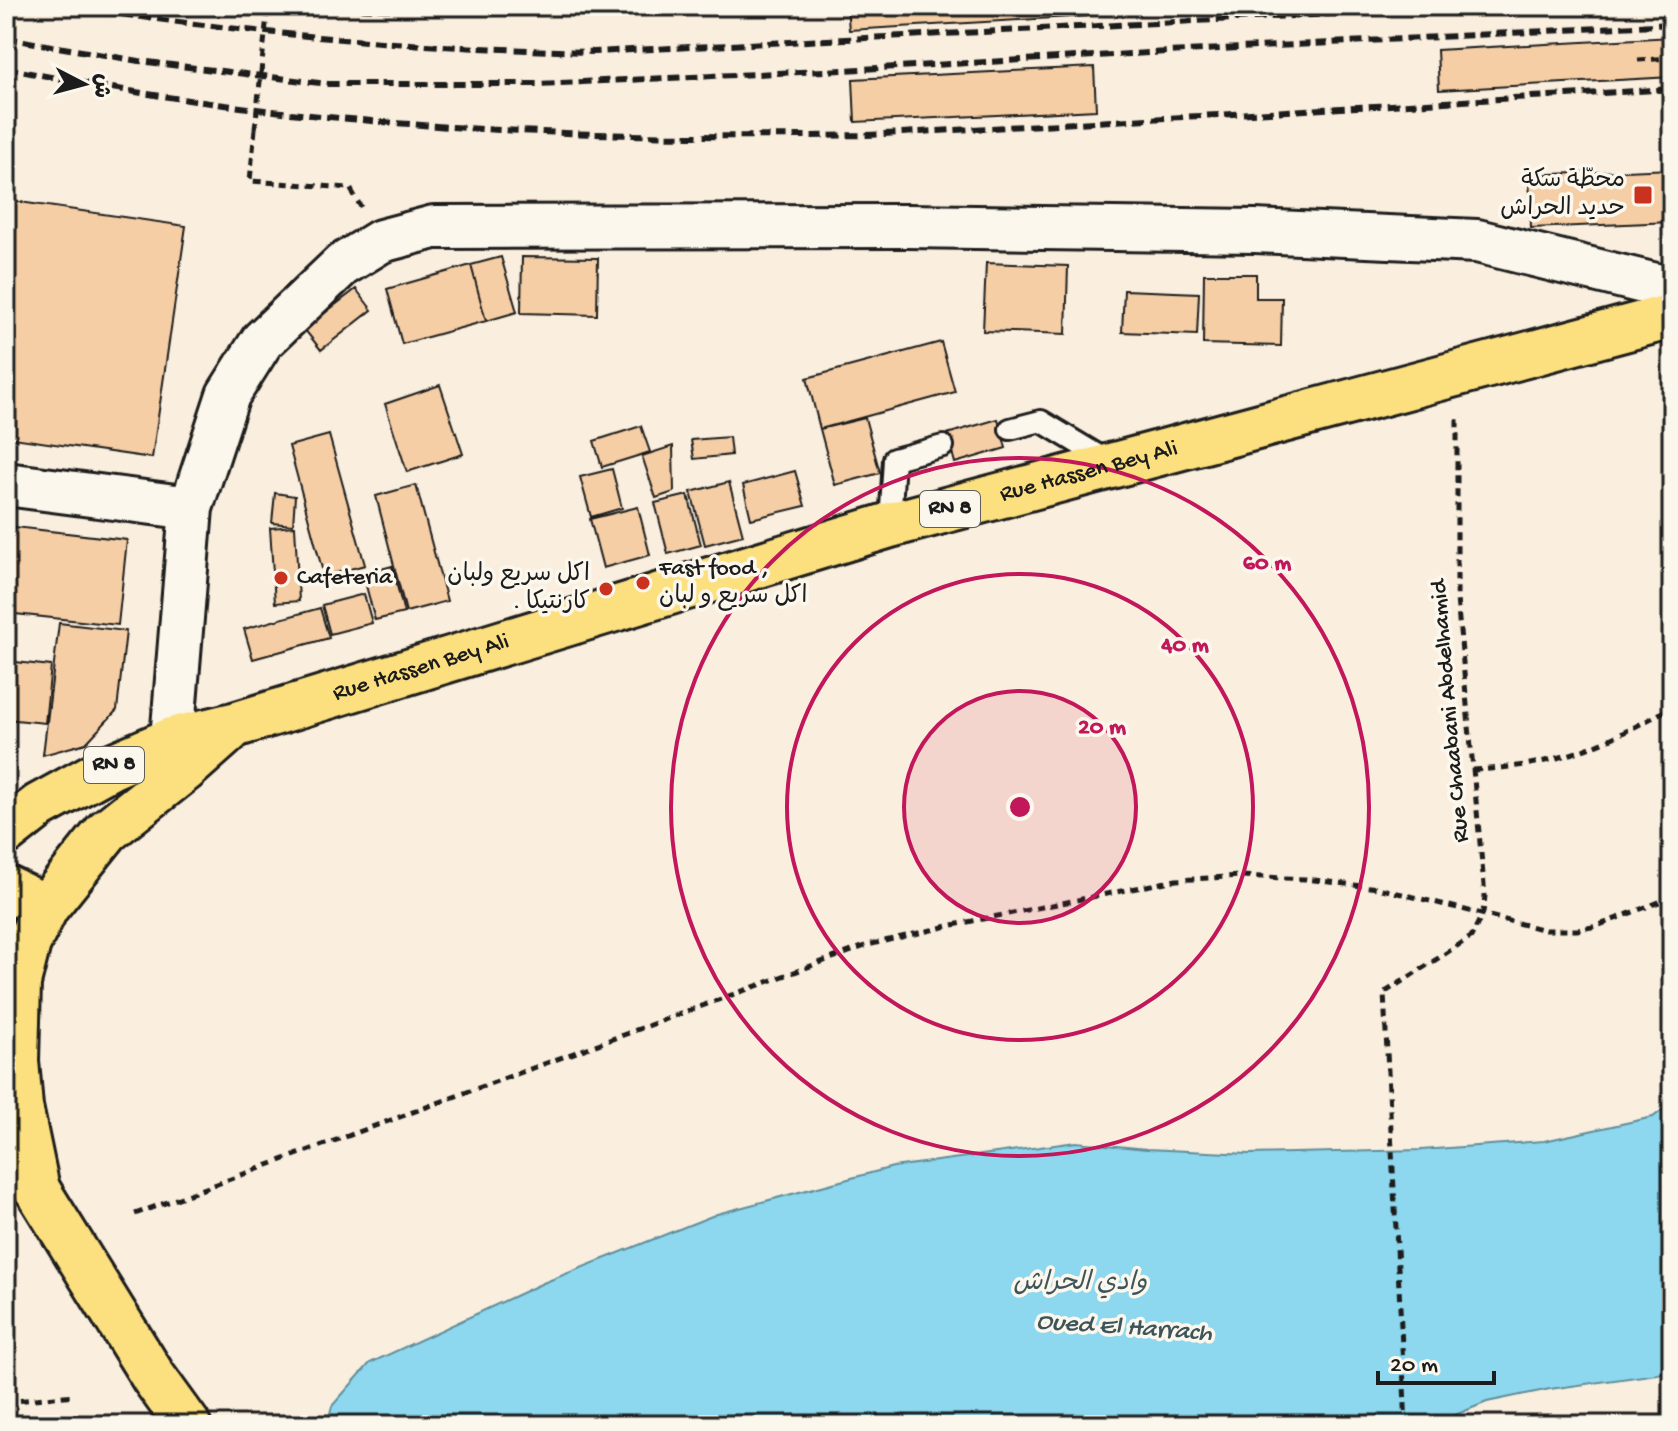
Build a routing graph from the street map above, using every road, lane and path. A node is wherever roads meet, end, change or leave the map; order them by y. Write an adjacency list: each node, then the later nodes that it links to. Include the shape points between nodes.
1 (268, 6): 4 (path, bridge, via 250,181)
2 (1672, 58): 3 (path)
3 (1638, 60)
4 (350, 188)
5 (1672, 289): 12 (street, via 1462,240 907,226 434,227 381,241 342,265 262,341 228,395)
6 (1672, 316): 7 (main road, Rue Hassen Bey Ali / RN 8)
7 (1457, 376): 10 (main road, Rue Hassen Bey Ali / RN 8); 18 (path, Rue Chaabani Abdelhamid, via 1457,599)
8 (1010, 429): 10 (lane, via 1041,421)
9 (943, 446): 13 (lane, via 894,459)
10 (1112, 464): 13 (main road, Rue Hassen Bey Ali / RN 8)
11 (6, 484): 12 (street)
12 (191, 508): 16 (street)
13 (890, 525): 15 (main road, Rue Hassen Bey Ali / RN 8)
14 (1672, 707): 18 (path, via 1576,754)
15 (234, 725): 16 (main road, RN 8); 24 (main road, RN 8, via 107,831)
16 (172, 740): 17 (main road, RN 8)
17 (112, 766): 19 (main road); 20 (main road, RN 8, via 39,806)
18 (1473, 770): 23 (path, Rue Chaabani Abdelhamid)
19 (6, 789)
20 (6, 832)
21 (6, 888): 24 (main road)
22 (1672, 897): 23 (path, via 1577,930 1545,930)
23 (1483, 913): 27 (path, via 1378,888 1242,876 1176,880 948,926 868,945); 31 (path, via 1471,937 1384,993)
24 (27, 928): 26 (main road, RN 8, via 18,983 16,1061)
25 (6, 1152): 26 (main road, RN 8)
26 (37, 1189): 30 (main road, RN 8)
27 (135, 1214)
28 (74, 1395): 29 (path)
29 (6, 1402)
30 (188, 1425)
31 (1406, 1425)

